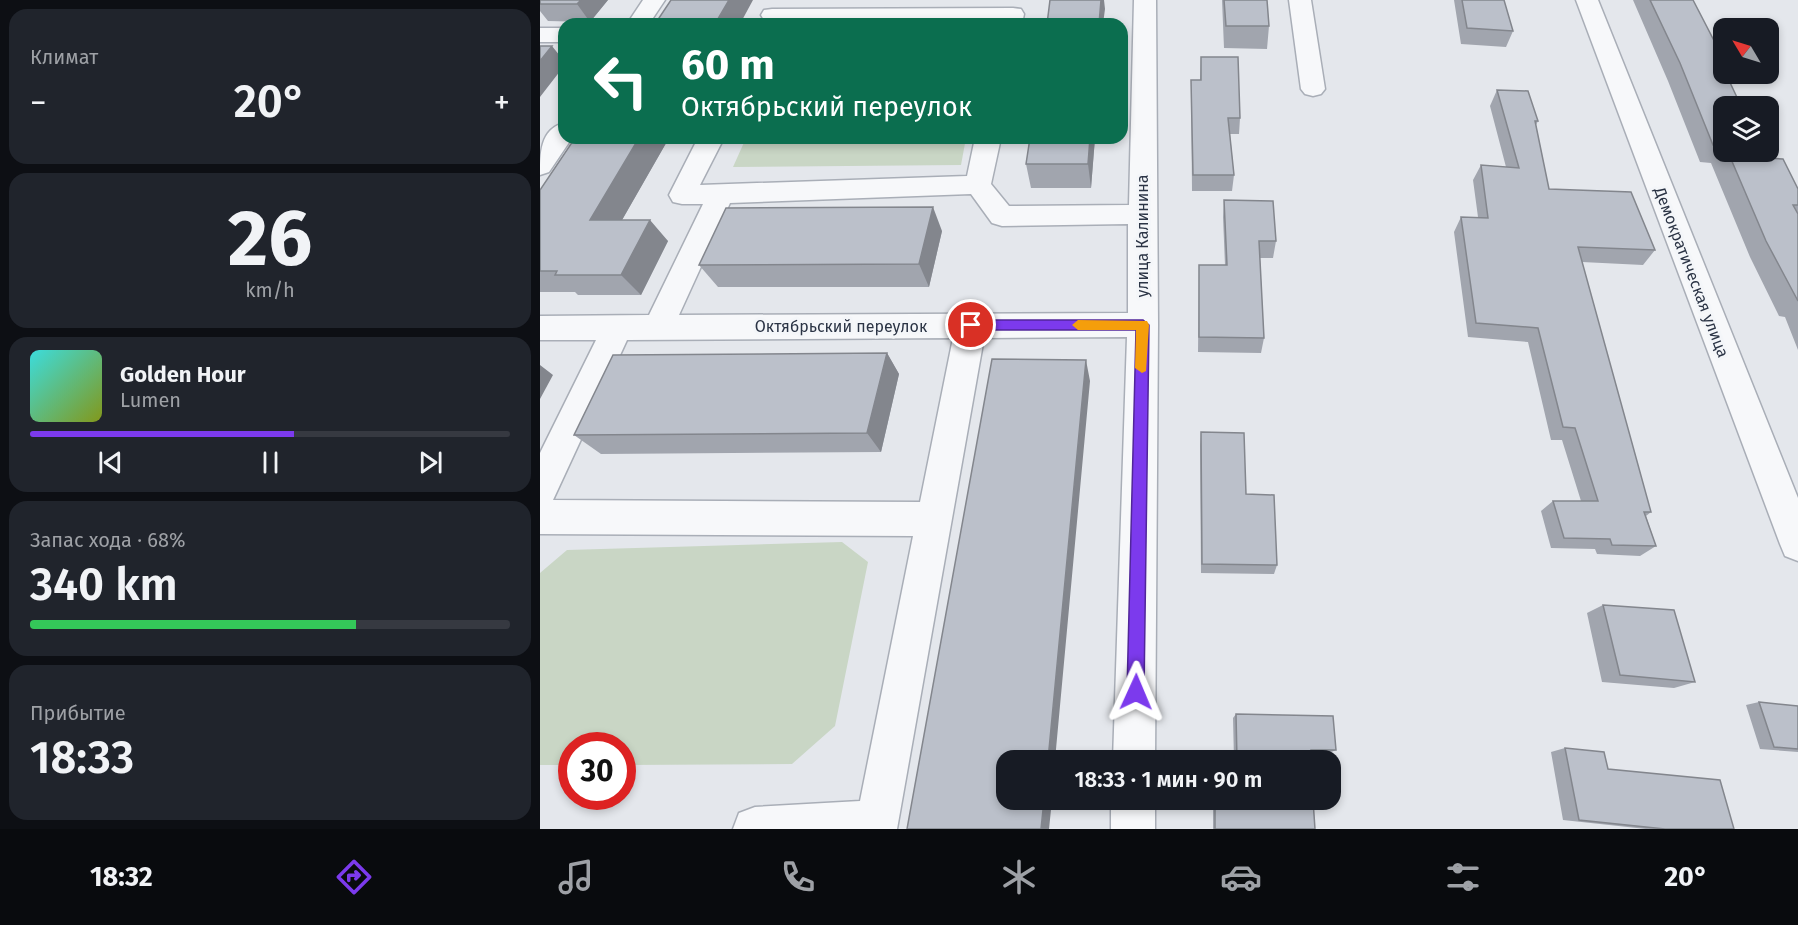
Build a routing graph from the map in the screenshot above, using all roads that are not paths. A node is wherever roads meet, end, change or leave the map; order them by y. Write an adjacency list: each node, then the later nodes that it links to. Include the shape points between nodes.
1 (654, 0): 6 (street)
2 (1145, 0): 17 (street, улица Калинина)
3 (1300, 0): 10 (street)
4 (1587, 0): 26 (street, Демократическая улица)
5 (773, 13): 7 (street, via 1013,14)
6 (642, 18)
7 (1012, 18)
8 (540, 35): 9 (street)
9 (558, 35)
10 (1313, 89)
11 (558, 140): 14 (street)
12 (708, 144): 16 (street, via 682,195)
13 (987, 144): 15 (street)
14 (540, 166)
15 (978, 185): 16 (street); 17 (street, via 1002,216)
16 (721, 193): 22 (street)
17 (1142, 214): 19 (street, улица Калинина)
18 (971, 325): 19 (street, Октябрьский переулок); 22 (street, Октябрьский переулок); 25 (street)
19 (1143, 325): 27 (street, улица Калинина)
20 (540, 328): 21 (street, Октябрьский переулок)
21 (617, 328): 22 (street, Октябрьский переулок); 23 (street)
22 (658, 328)
23 (540, 490)
24 (540, 517): 25 (street)
25 (935, 519): 29 (street, via 879,822)
26 (1798, 544)
27 (1134, 750)
28 (1134, 810): 30 (street)
29 (755, 829)
30 (1133, 829)

